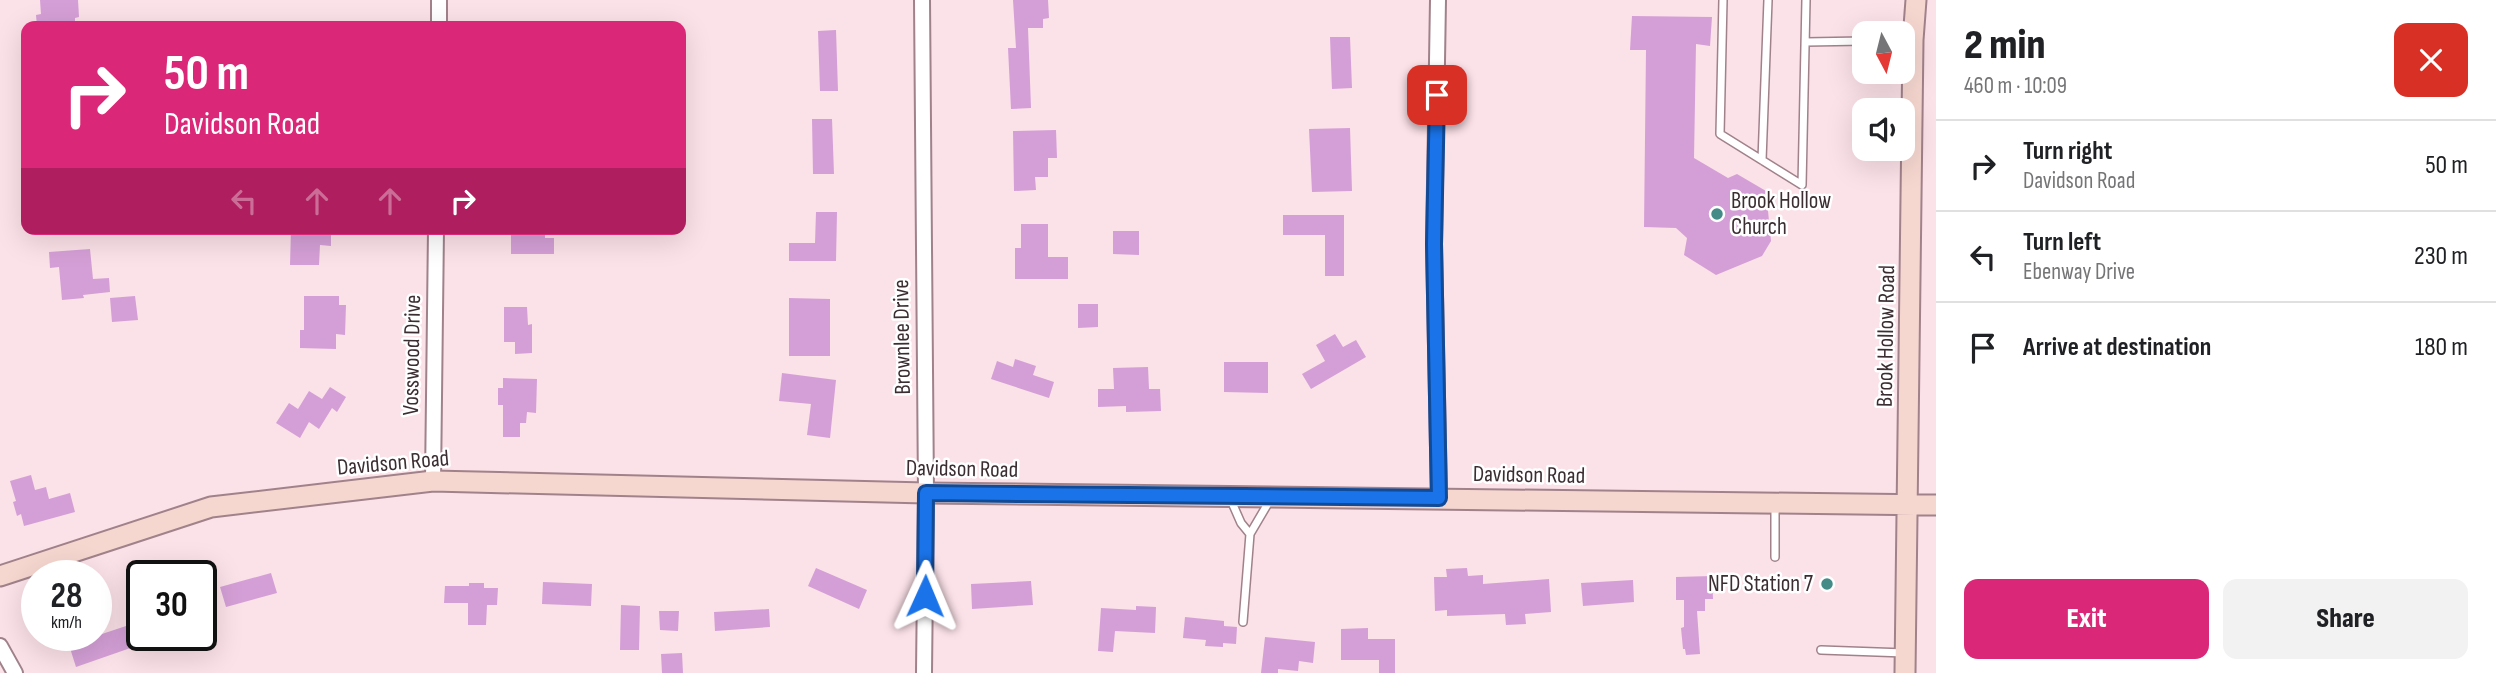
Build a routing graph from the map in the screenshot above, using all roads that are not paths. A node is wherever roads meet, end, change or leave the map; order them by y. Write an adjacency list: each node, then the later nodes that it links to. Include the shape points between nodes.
1 (439, 0): 8 (street)
2 (922, 0): 16 (street, Brownlee Drive)
3 (1438, 0): 19 (street, via 1434,244)
4 (1723, 0): 13 (lane, via 1720,134)
5 (1768, 0): 13 (lane)
6 (1806, 0): 11 (lane)
7 (1916, 0): 9 (street, Brook Hollow Road)
8 (439, 21)
9 (1912, 21)
10 (1852, 41): 11 (lane)
11 (1806, 43): 13 (lane, via 1802,185)
12 (1908, 84): 21 (street, Brook Hollow Road)
13 (1762, 160)
14 (436, 235): 15 (street, Vosswood Drive)
15 (433, 481): 16 (street, Davidson Road); 25 (street, Davidson Road, via 211,507)
16 (926, 493): 17 (street, Davidson Road); 31 (street, Brownlee Drive)
17 (1230, 496): 18 (street, Davidson Road); 23 (lane)
18 (1272, 497): 19 (street, Davidson Road); 23 (lane)
19 (1439, 498): 20 (street, Davidson Road)
20 (1775, 503): 21 (street, Davidson Road); 24 (lane)
21 (1908, 505): 22 (street, Davidson Road); 29 (street, Brook Hollow Road)
22 (1936, 505)
23 (1250, 534): 26 (lane)
24 (1776, 557)
25 (0, 576)
26 (1243, 622)
27 (1821, 650): 29 (lane)
28 (1, 653): 30 (street)
29 (1906, 653): 32 (street, Brook Hollow Road)
30 (15, 673)
31 (923, 673)
32 (1905, 673)

